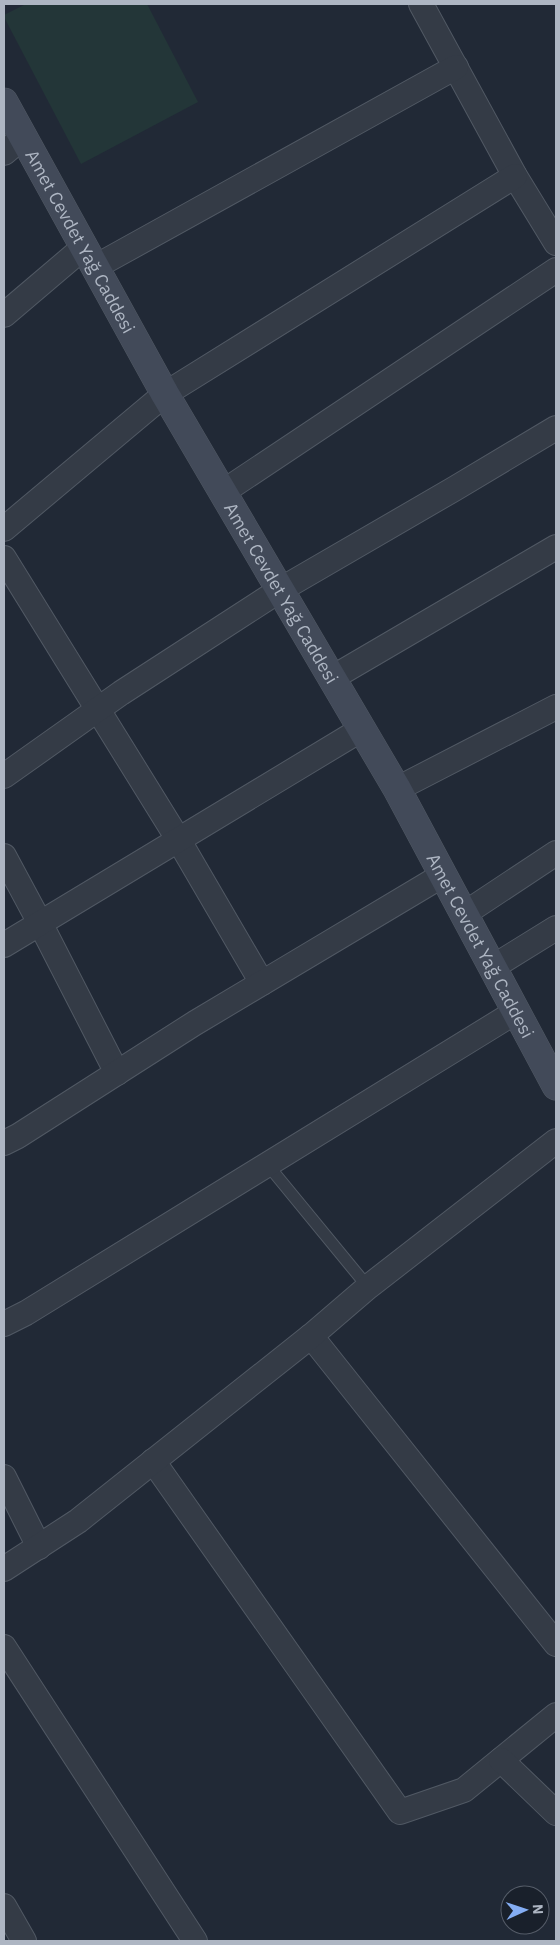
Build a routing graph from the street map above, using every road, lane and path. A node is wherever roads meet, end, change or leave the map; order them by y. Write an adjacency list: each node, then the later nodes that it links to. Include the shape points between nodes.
1 (421, 4): 2 (street)
2 (456, 66): 5 (street); 7 (street)
3 (4, 102): 4 (main road, Amet Cevdet Yağ Caddesi)
4 (13, 145): 7 (main road, Amet Cevdet Yağ Caddesi)
5 (515, 176): 6 (street); 10 (street)
6 (556, 242)
7 (89, 257): 9 (street); 10 (main road, Amet Cevdet Yağ Caddesi)
8 (556, 270): 12 (street)
9 (4, 315)
10 (165, 394): 12 (main road, Amet Cevdet Yağ Caddesi); 13 (street)
11 (556, 428): 16 (street)
12 (223, 492): 16 (main road, Amet Cevdet Yağ Caddesi)
13 (4, 529)
14 (556, 547): 17 (street)
15 (4, 558): 19 (street)
16 (280, 590): 17 (main road, Amet Cevdet Yağ Caddesi); 19 (street)
17 (332, 678): 20 (main road, Amet Cevdet Yağ Caddesi)
18 (556, 707): 22 (street)
19 (98, 709): 21 (street); 23 (street)
20 (362, 729): 22 (main road, Amet Cevdet Yağ Caddesi); 23 (street)
21 (4, 776)
22 (396, 789): 26 (main road, Amet Cevdet Yağ Caddesi)
23 (178, 839): 28 (street); 32 (street)
24 (556, 853): 27 (street)
25 (4, 856): 28 (street)
26 (443, 875): 27 (main road, Amet Cevdet Yağ Caddesi); 32 (street)
27 (464, 914): 31 (main road, Amet Cevdet Yağ Caddesi)
28 (40, 922): 30 (street); 34 (street)
29 (556, 928): 31 (street)
30 (4, 945)
31 (493, 967): 33 (main road, Amet Cevdet Yağ Caddesi)
32 (262, 984): 34 (street)
33 (516, 1011): 35 (main road, Amet Cevdet Yağ Caddesi); 38 (street)
34 (117, 1073): 37 (street)
35 (553, 1073)
36 (556, 1140): 39 (street)
37 (4, 1143)
38 (266, 1164): 39 (lane); 40 (street)
39 (368, 1287): 41 (street)
40 (4, 1324)
41 (311, 1336): 42 (street); 46 (street)
42 (153, 1461): 44 (street, via 78,1521); 49 (street, via 400,1812 464,1790)
43 (4, 1477): 44 (street)
44 (39, 1546): 45 (street)
45 (4, 1569)
46 (556, 1644)
47 (4, 1647): 53 (street)
48 (556, 1715): 49 (street)
49 (501, 1760): 50 (street)
50 (556, 1813)
51 (4, 1906): 52 (street)
52 (24, 1941)
53 (194, 1941)

